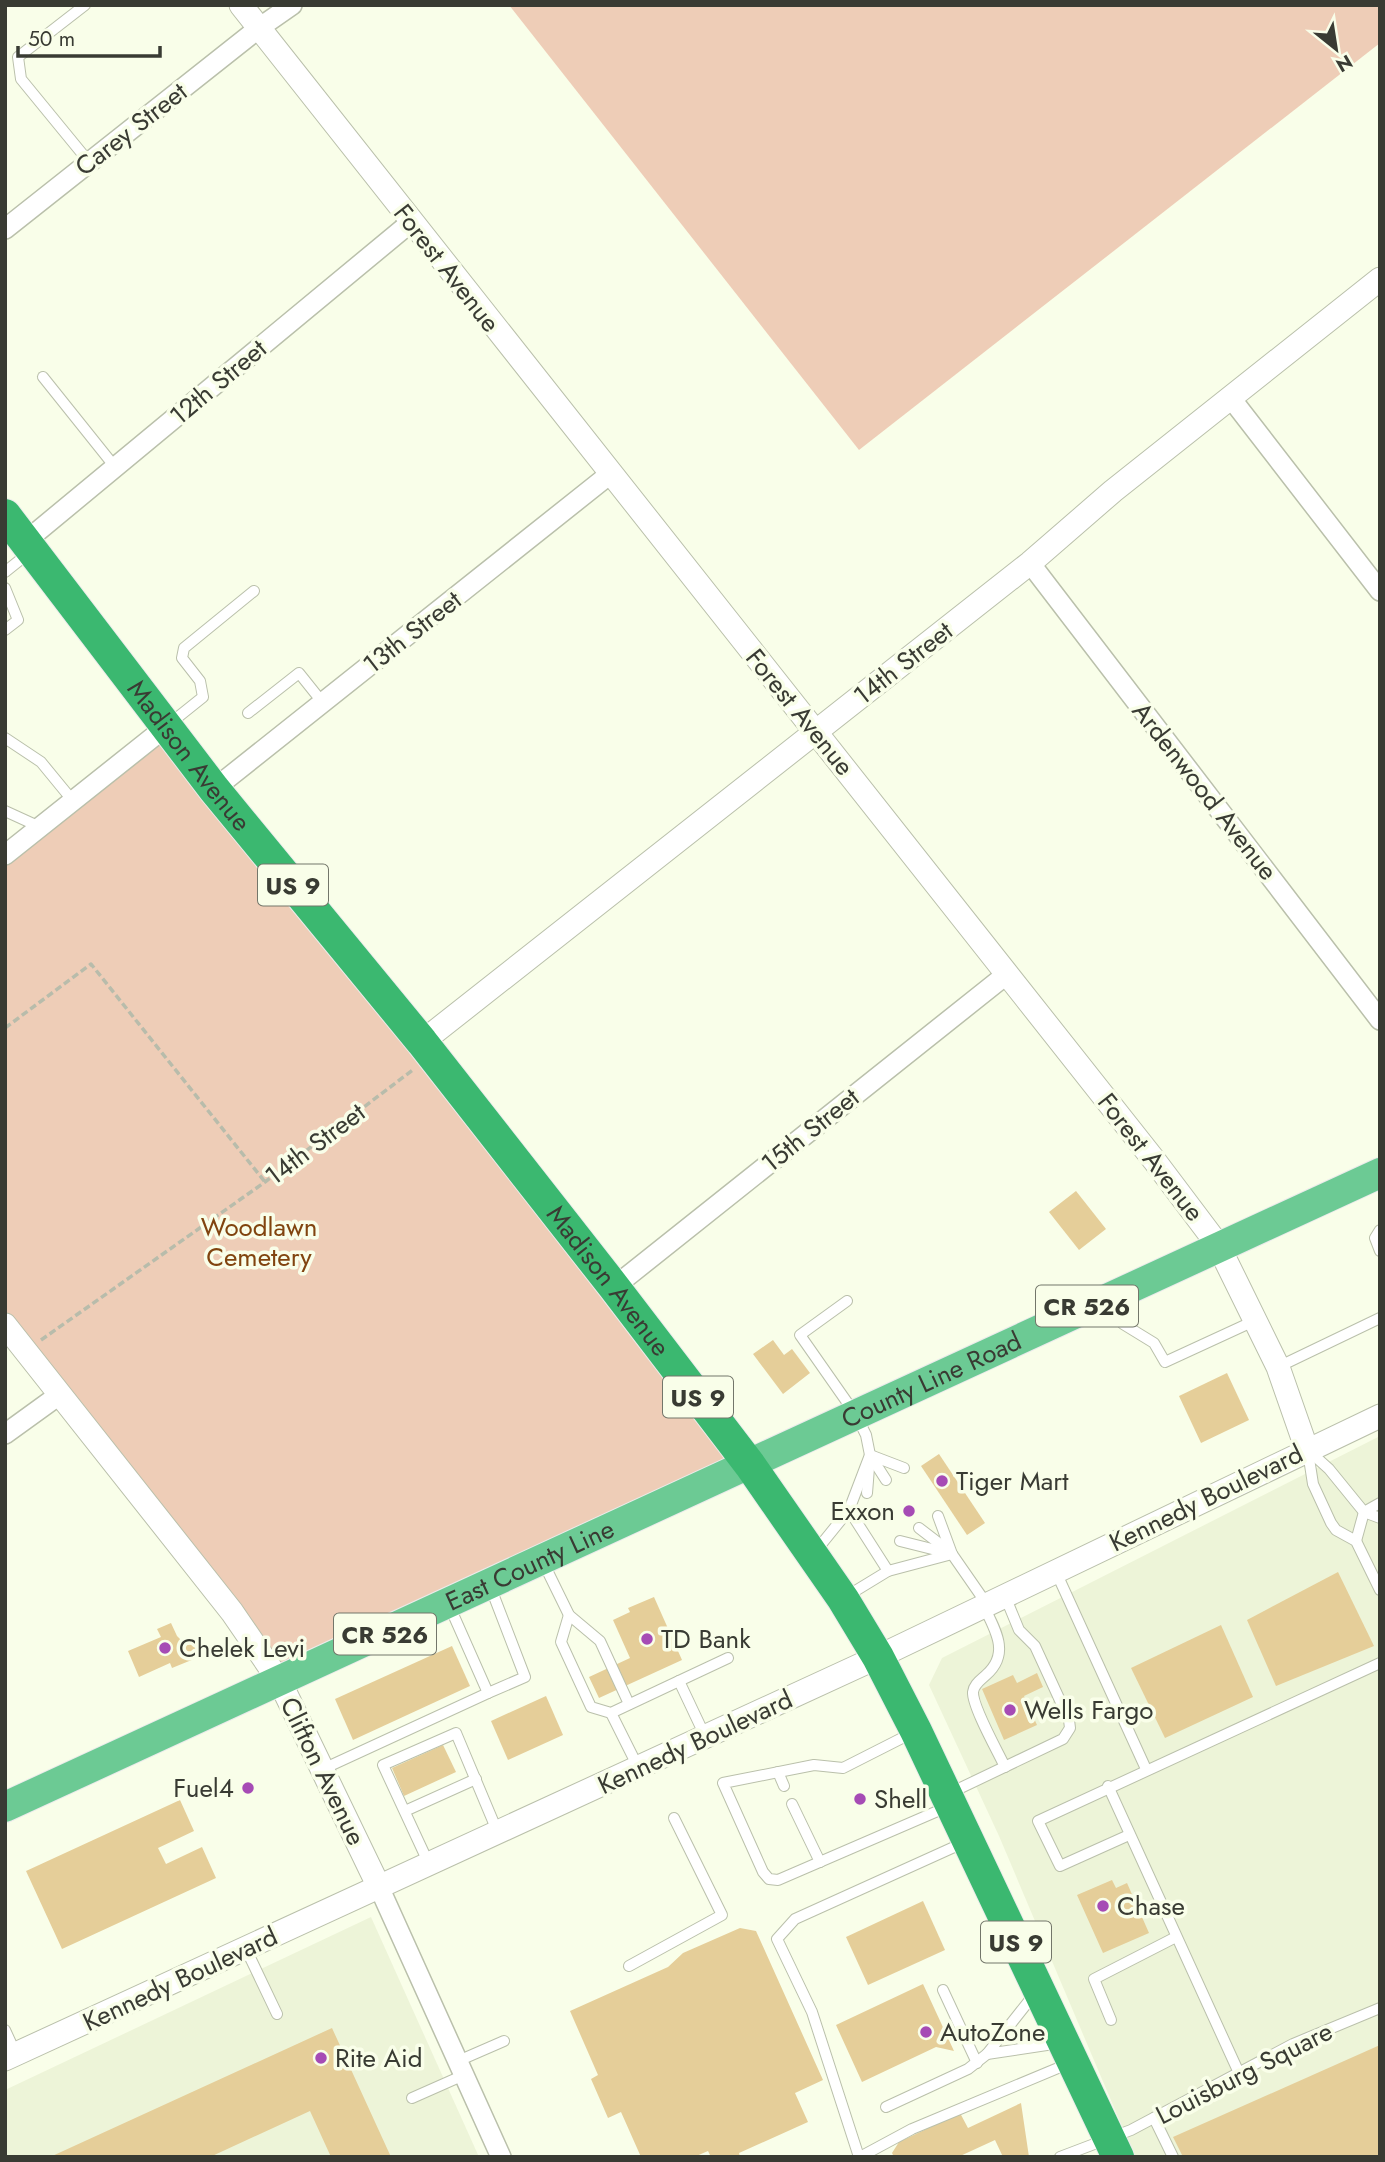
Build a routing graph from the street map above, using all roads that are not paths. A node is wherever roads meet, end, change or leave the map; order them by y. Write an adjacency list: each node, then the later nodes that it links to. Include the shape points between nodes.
1 (85, 5): 5 (lane, via 18,57 21,79)
2 (241, 5): 4 (street, Forest Avenue)
3 (292, 5): 4 (street, Carey Street)
4 (259, 28): 5 (street, Carey Street); 6 (street, Forest Avenue)
5 (89, 162): 7 (street, Carey Street)
6 (410, 223): 11 (street, 12th Street); 12 (street, Forest Avenue)
7 (5, 229)
8 (1380, 279): 10 (street, 14th Street)
9 (43, 377): 11 (lane)
10 (1230, 397): 15 (street, 14th Street); 19 (street)
11 (116, 467): 14 (street, 12th Street)
12 (610, 474): 21 (street, 13th Street); 24 (street, Forest Avenue)
13 (5, 515): 14 (highway, Madison Avenue / US 9)
14 (29, 545): 16 (lane); 23 (highway, Madison Avenue / US 9)
15 (1030, 563): 24 (street, 14th Street); 32 (street, Ardenwood Avenue)
16 (5, 572)
17 (5, 589): 20 (lane, via 18,620)
18 (254, 591): 23 (lane, via 184,648 182,658 200,681 203,697)
19 (1380, 591)
20 (5, 630)
21 (323, 703): 22 (lane, via 299,673); 26 (street, 13th Street)
22 (248, 713)
23 (167, 726): 26 (highway, Madison Avenue / US 9); 27 (street)
24 (815, 731): 31 (street, Forest Avenue); 33 (street, 14th Street)
25 (5, 738): 27 (lane, via 41,762)
26 (214, 789): 33 (highway, Madison Avenue / US 9)
27 (73, 801): 29 (street)
28 (5, 811): 29 (lane)
29 (41, 827): 30 (street)
30 (5, 855)
31 (1007, 974): 36 (street, Forest Avenue); 38 (street, 15th Street)
32 (1380, 1020)
33 (427, 1049): 38 (highway, Madison Avenue / US 9)
34 (1380, 1173): 36 (main road, County Line Road / CR 526)
35 (1380, 1230): 37 (lane, via 1375,1238)
36 (1218, 1245): 39 (main road, County Line Road / CR 526); 42 (street, Forest Avenue)
37 (1380, 1251)
38 (614, 1287): 51 (highway, Madison Avenue / US 9)
39 (1109, 1297): 42 (lane, via 1123,1324 1154,1343 1165,1362); 46 (main road, County Line Road / CR 526)
40 (847, 1301): 46 (lane, via 800,1335)
41 (1380, 1318): 44 (lane)
42 (1255, 1320): 44 (street, Forest Avenue)
43 (5, 1325): 45 (street, Clifton Avenue)
44 (1278, 1367): 49 (street, Forest Avenue)
45 (59, 1395): 48 (street); 78 (street, Clifton Avenue, via 232,1612)
46 (856, 1415): 50 (lane); 51 (main road, County Line Road / CR 526)
47 (1380, 1416): 49 (street, Kennedy Boulevard)
48 (5, 1434)
49 (1307, 1450): 57 (lane); 62 (lane, via 1313,1483 1331,1523); 66 (street, Kennedy Boulevard)
50 (870, 1455): 52 (lane); 53 (lane); 54 (lane); 56 (lane)
51 (750, 1465): 64 (highway, Madison Avenue / US 9); 65 (main road, East County Line / CR 526)
52 (904, 1468)
53 (886, 1480)
54 (867, 1493)
55 (1380, 1503): 57 (lane)
56 (849, 1510): 64 (lane); 67 (lane)
57 (1364, 1512): 59 (lane); 62 (lane)
58 (938, 1516): 63 (lane)
59 (1380, 1518)
60 (919, 1528): 63 (lane)
61 (900, 1541): 63 (lane)
62 (1356, 1541): 69 (lane)
63 (952, 1554): 67 (lane); 71 (lane)
64 (812, 1555): 70 (highway, Madison Avenue / US 9)
65 (543, 1562): 68 (main road, East County Line / CR 526); 73 (lane)
66 (1055, 1570): 71 (street, Kennedy Boulevard); 87 (lane)
67 (888, 1571): 70 (lane)
68 (489, 1586): 72 (main road, East County Line / CR 526); 79 (lane, via 525,1677)
69 (1380, 1590)
70 (843, 1599): 74 (highway, Madison Avenue / US 9)
71 (992, 1603): 74 (street, Kennedy Boulevard); 85 (lane, via 1000,1652 996,1666 976,1684 974,1698); 85 (lane, via 1035,1646 1070,1728 1063,1739)
72 (449, 1605): 78 (main road, East County Line / CR 526); 79 (lane)
73 (569, 1615): 80 (lane, via 600,1641); 81 (lane, via 561,1642 591,1706)
74 (878, 1657): 82 (highway, Madison Avenue / US 9); 83 (street, Kennedy Boulevard)
75 (728, 1658): 77 (lane)
76 (1380, 1663): 87 (lane)
77 (678, 1681): 80 (lane); 83 (lane)
78 (280, 1682): 86 (street, Clifton Avenue); 94 (main road, East County Line / CR 526)
79 (488, 1693): 86 (lane)
80 (629, 1704): 81 (lane)
81 (611, 1713): 84 (lane)
82 (916, 1731): 88 (lane, via 844,1768 814,1765); 92 (highway, Madison Avenue / US 9)
83 (705, 1736): 84 (street, Kennedy Boulevard)
84 (638, 1767): 97 (street, Kennedy Boulevard)
85 (1005, 1767): 92 (lane)
86 (323, 1769): 102 (street, Clifton Avenue)
87 (1146, 1769): 91 (lane)
88 (778, 1772): 90 (lane); 100 (lane, via 723,1783 769,1880)
89 (476, 1779): 95 (lane); 95 (lane, via 456,1732 383,1765); 97 (lane)
90 (784, 1786)
91 (1108, 1786): 98 (lane); 98 (lane, via 1038,1821 1060,1866)
92 (948, 1800): 99 (highway, Madison Avenue / US 9); 100 (lane)
93 (792, 1804): 100 (lane)
94 (5, 1807)
95 (405, 1811): 101 (lane)
96 (674, 1818): 105 (lane, via 722,1915)
97 (499, 1833): 101 (street, Kennedy Boulevard)
98 (1129, 1835): 103 (lane)
99 (968, 1841): 106 (highway, Madison Avenue / US 9); 124 (lane, via 795,1919 777,1939 812,2012)
100 (820, 1862)
101 (429, 1865): 102 (street, Kennedy Boulevard)
102 (379, 1887): 104 (street, Kennedy Boulevard); 117 (street, Clifton Avenue)
103 (1176, 1937): 110 (lane, via 1094,1979); 118 (lane)
104 (246, 1949): 109 (lane); 115 (street, Kennedy Boulevard)
105 (629, 1966)
106 (1038, 1989): 113 (highway, Madison Avenue / US 9); 114 (lane)
107 (943, 1990): 116 (lane)
108 (1380, 2008): 118 (lane, Louisburg Square, via 1293,2044)
109 (276, 2014)
110 (1111, 2020)
111 (5, 2030): 115 (lane)
112 (504, 2041): 117 (lane)
113 (1068, 2052): 114 (lane); 122 (highway, Madison Avenue / US 9); 124 (lane)
114 (987, 2054): 116 (lane)
115 (11, 2057)
116 (977, 2063): 120 (lane)
117 (461, 2068): 119 (lane); 123 (street, Clifton Avenue)
118 (1239, 2073): 121 (lane, Louisburg Square)
119 (412, 2098)
120 (886, 2107)
121 (1154, 2118): 122 (lane, Louisburg Square); 126 (lane)
122 (1114, 2148): 125 (lane, Louisburg Square)
123 (501, 2157)
124 (859, 2157)
125 (1060, 2157)
126 (1173, 2157)

